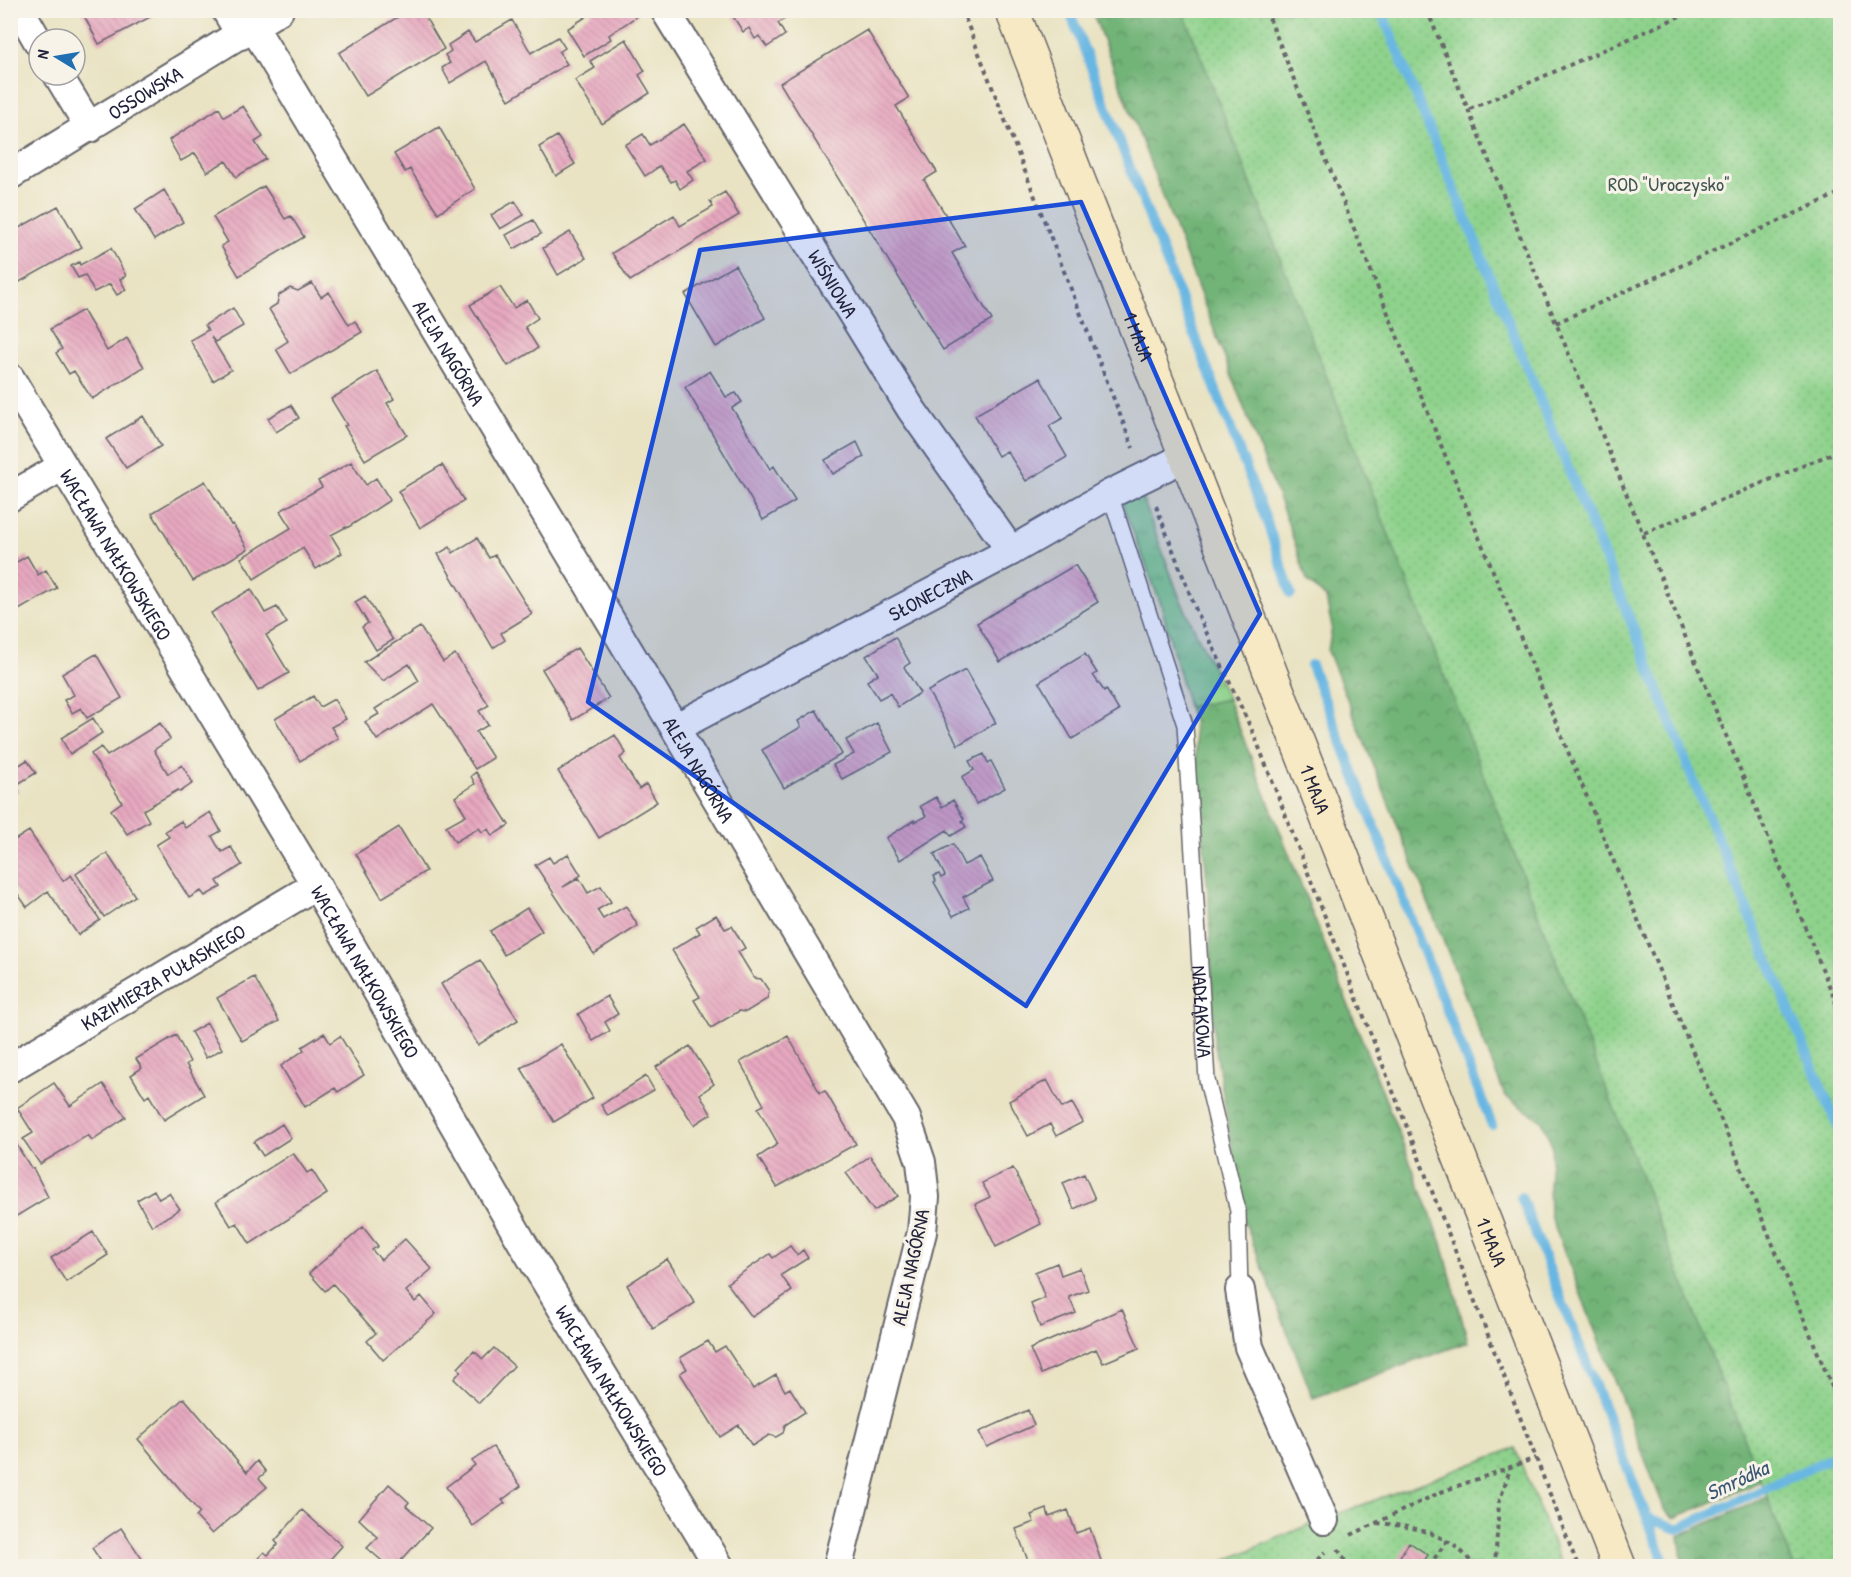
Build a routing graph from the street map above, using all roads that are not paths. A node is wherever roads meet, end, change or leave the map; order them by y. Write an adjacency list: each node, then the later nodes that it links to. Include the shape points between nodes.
1 (20, 10): 6 (street)
2 (226, 10): 7 (street, ALEJA NAGÓRNA)
3 (279, 10): 7 (street, OSSOWSKA)
4 (665, 10): 16 (street, WIŚNIOWA, via 911,409)
5 (1012, 10): 12 (main road, 1 MAJA)
6 (30, 27)
7 (247, 31): 9 (street, OSSOWSKA); 17 (street, ALEJA NAGÓRNA)
8 (65, 87): 9 (street)
9 (90, 128): 10 (street, OSSOWSKA)
10 (10, 175)
11 (10, 378): 13 (street, WACŁAWA NAŁKOWSKIEGO)
12 (1185, 457): 14 (street, SŁONECZNA); 24 (main road, 1 MAJA)
13 (63, 466): 15 (street); 18 (street, WACŁAWA NAŁKOWSKIEGO)
14 (1110, 494): 16 (street, SŁONECZNA); 20 (lane, NADŁĄKOWA, via 1185,725 1207,1080 1238,1210)
15 (10, 496)
16 (1011, 551): 17 (street, SŁONECZNA)
17 (675, 728): 23 (street, ALEJA NAGÓRNA, via 906,1118 921,1162 925,1197 922,1232)
18 (316, 885): 19 (street, KAZIMIERZA PUŁASKIEGO); 22 (street, WACŁAWA NAŁKOWSKIEGO, via 523,1244)
19 (10, 1068)
20 (1240, 1290): 21 (street, NADŁĄKOWA, via 1249,1347)
21 (1335, 1529)
22 (719, 1566)
23 (838, 1566)
24 (1618, 1566)

